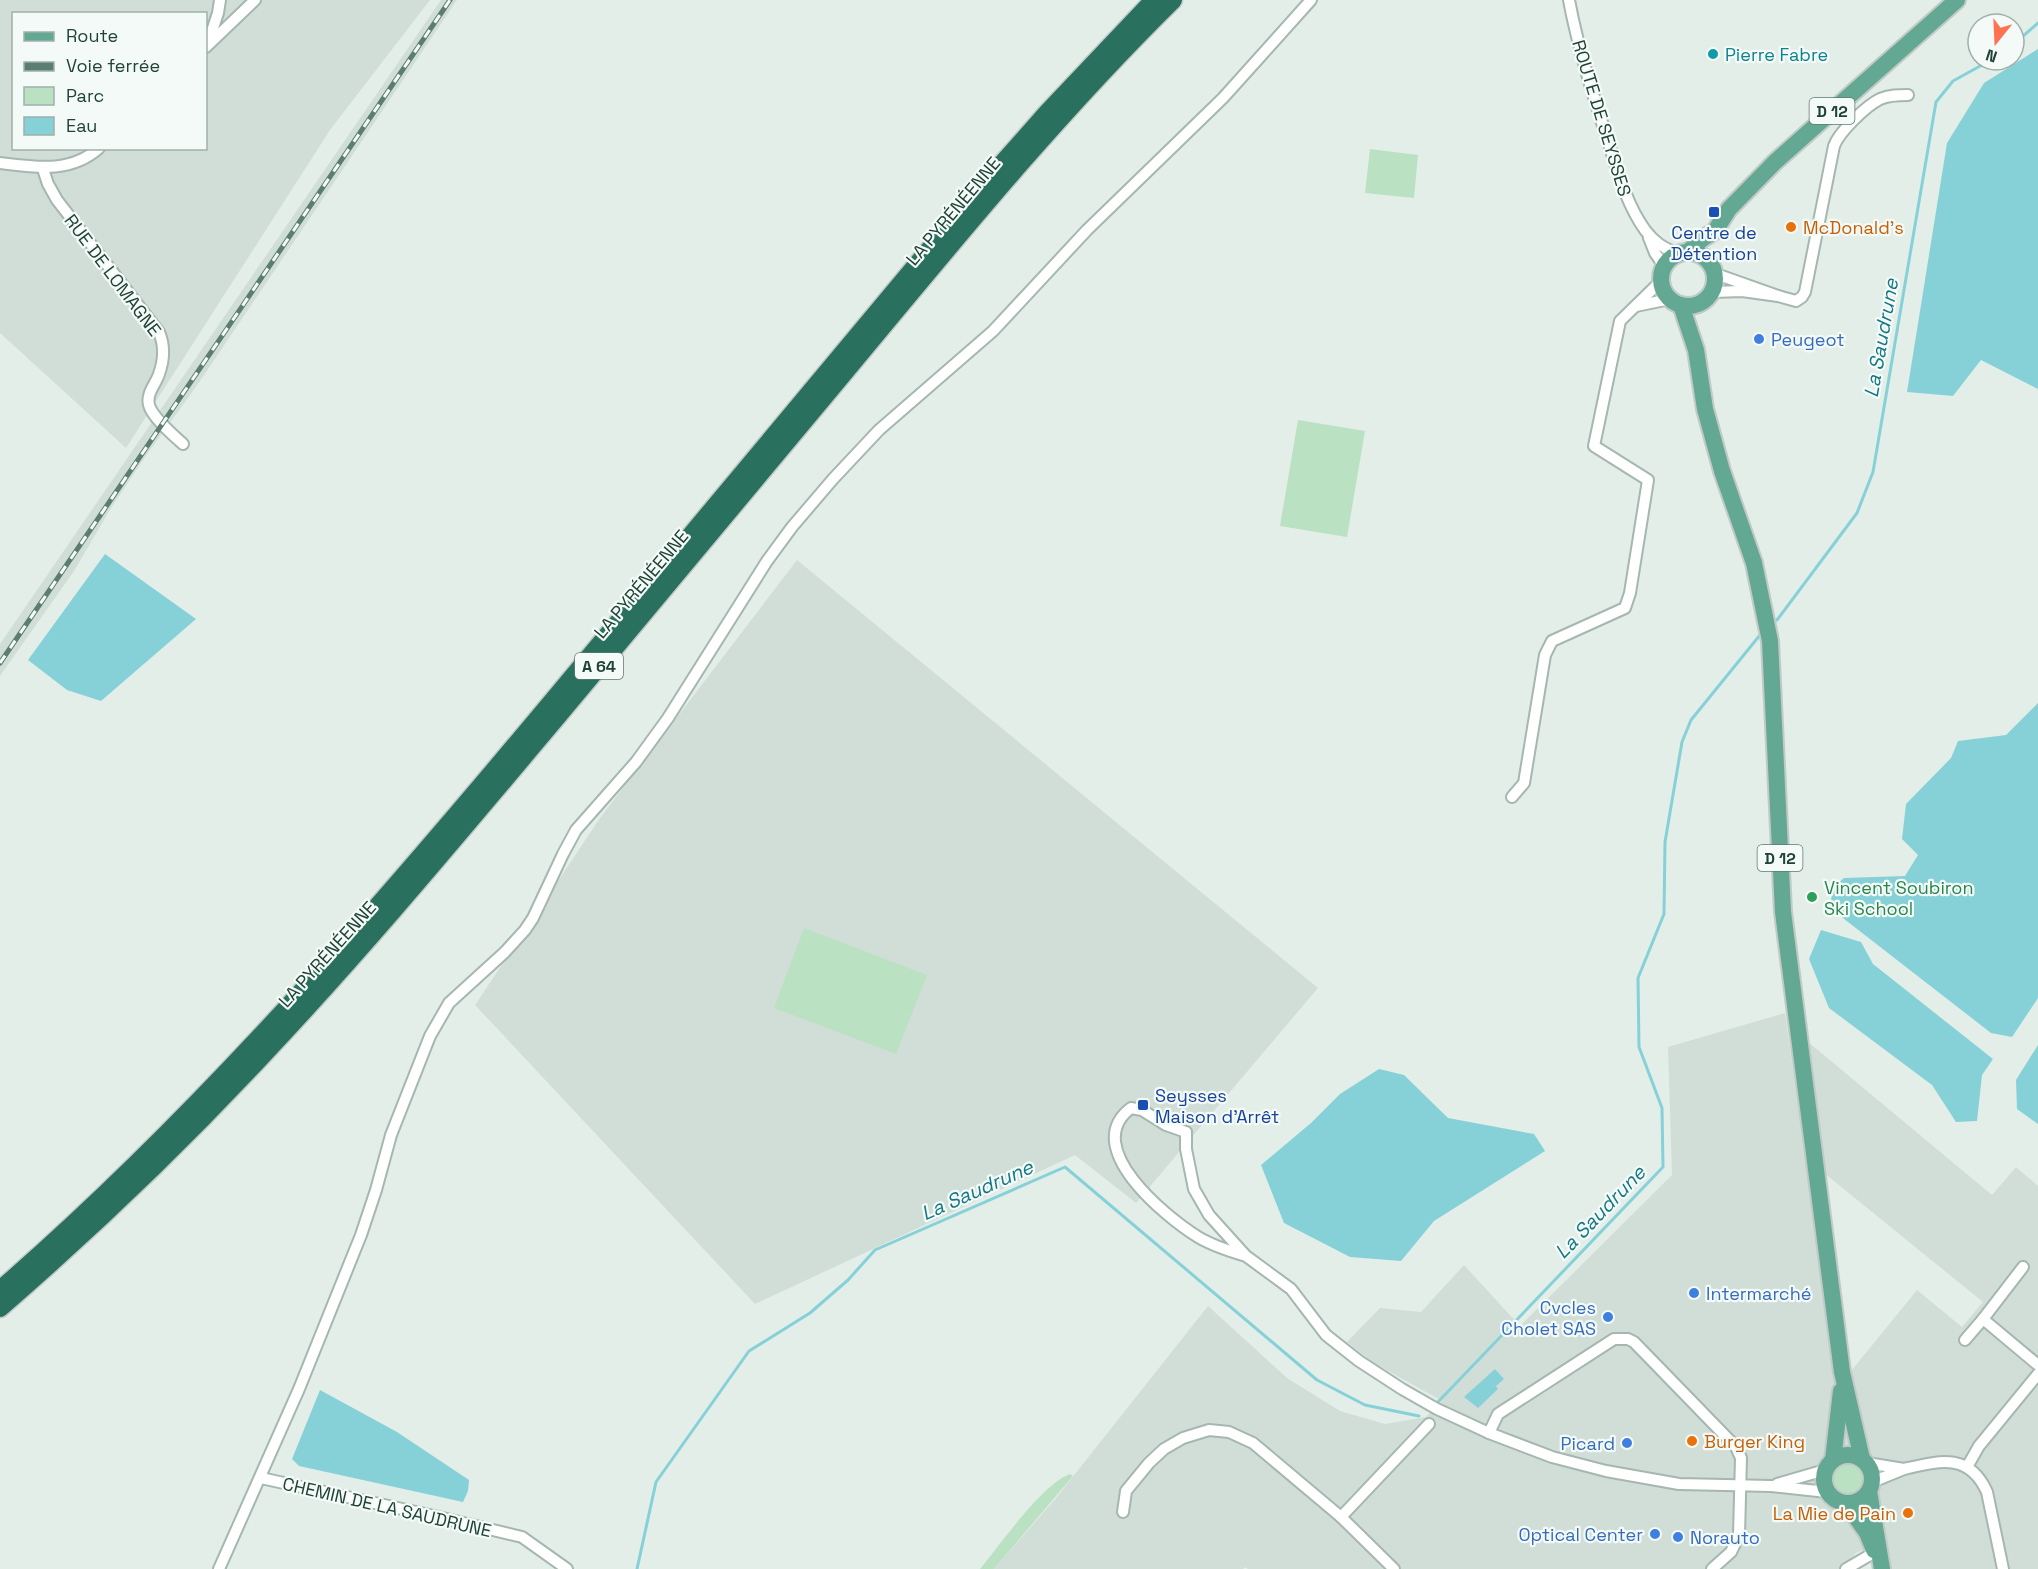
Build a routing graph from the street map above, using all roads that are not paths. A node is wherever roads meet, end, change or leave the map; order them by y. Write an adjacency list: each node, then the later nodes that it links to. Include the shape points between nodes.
1 (220, 0): 8 (street)
2 (255, 0): 9 (street)
3 (1154, 0): 29 (highway, LA PYRÉNÉENNE / A 64, via 985,183 442,833 314,980 173,1128)
4 (1173, 0): 30 (highway, LA PYRÉNÉENNE / A 64, via 989,199 511,772 316,998 211,1110)
5 (1311, 0): 42 (street, via 1223,98 1088,230 993,331 879,430 832,479 767,561 636,762 576,830 525,930 449,1003 420,1061 387,1145 361,1235)
6 (1569, 0): 15 (street, ROUTE DE SEYSSES, via 1590,84 1627,198)
7 (1957, 0): 14 (main road, D 12, via 1775,162 1730,209)
8 (207, 43)
9 (207, 45)
10 (1908, 95): 20 (street, via 1877,100 1840,133 1834,146 1805,292 1796,301)
11 (97, 150): 13 (street, via 73,163)
12 (0, 163): 13 (street)
13 (44, 168): 25 (street, RUE DE LOMAGNE, via 57,200 159,332 162,358 149,404)
14 (1715, 231): 16 (main road, D 12); 17 (main road, D 12)
15 (1646, 232): 16 (street, ROUTE DE SEYSSES, via 1662,248); 18 (street, ROUTE DE SEYSSES)
16 (1683, 252): 17 (main road, via 1701,254); 18 (main road)
17 (1713, 268): 19 (main road); 20 (street)
18 (1662, 273): 21 (main road, via 1663,290); 23 (street)
19 (1713, 292): 20 (street); 22 (main road)
20 (1778, 296)
21 (1676, 302): 22 (main road); 23 (street); 24 (main road, D 12)
22 (1699, 304): 24 (main road, D 12)
23 (1635, 306): 26 (street, via 1620,321 1594,446 1648,480 1630,593 1625,608 1552,641 1545,655 1524,783)
24 (1696, 350): 34 (main road, D 12, via 1705,409 1754,563 1770,641 1783,912)
25 (183, 444)
26 (1512, 797)
27 (1245, 1256): 27 (street, via 1209,1215 1194,1189 1186,1132 1142,1110 1131,1108 1124,1113 1116,1129 1115,1143 1118,1158 1137,1185 1159,1209 1198,1237); 37 (street, via 1291,1289 1326,1335 1359,1361 1437,1409)
28 (2023, 1267): 31 (street)
29 (0, 1290)
30 (0, 1308)
31 (1983, 1319): 32 (street); 33 (street)
32 (1965, 1340)
33 (2038, 1365)
34 (1842, 1372): 38 (main road, D 12); 39 (main road, D 12, via 1841,1403)
35 (2038, 1374): 40 (street, via 1979,1446)
36 (1429, 1424): 49 (street)
37 (1489, 1433): 43 (street, via 1552,1457 1606,1471 1679,1484); 43 (street, via 1498,1414 1614,1339 1628,1339 1736,1448 1741,1458)
38 (1864, 1461): 39 (main road, via 1847,1455); 41 (street); 45 (main road, via 1870,1469)
39 (1829, 1465): 44 (street); 46 (main road, via 1824,1485)
40 (1967, 1467): 41 (street, via 1939,1461); 56 (street, via 1987,1492)
41 (1904, 1469): 45 (street)
42 (261, 1478): 51 (street, CHEMIN DE LA SAUDRUNE); 52 (street, CHEMIN DE LA SAUDRUNE, via 522,1538)
43 (1741, 1485): 44 (street); 54 (street, via 1739,1536 1731,1552)
44 (1771, 1486): 46 (street)
45 (1871, 1487): 47 (main road, via 1857,1502); 50 (main road)
46 (1827, 1492): 47 (main road)
47 (1846, 1503): 50 (main road)
48 (1123, 1512): 49 (street, via 1126,1491 1149,1463 1183,1438 1209,1430 1229,1432 1253,1443)
49 (1341, 1517): 53 (street)
50 (1879, 1561): 55 (street)
51 (219, 1569)
52 (567, 1569)
53 (1394, 1569)
54 (1712, 1569)
55 (1846, 1569)
56 (2004, 1569)

